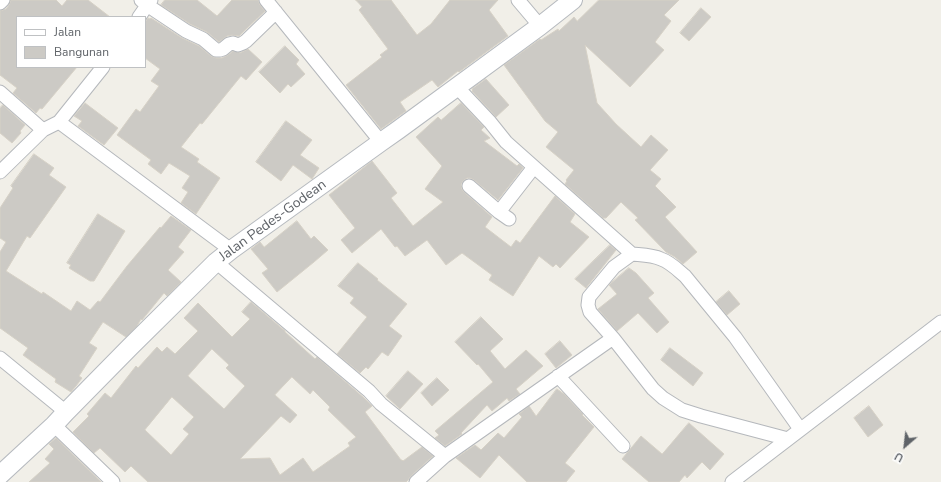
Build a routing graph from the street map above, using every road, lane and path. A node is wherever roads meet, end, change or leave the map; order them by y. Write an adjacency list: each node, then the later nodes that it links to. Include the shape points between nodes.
1 (3, 0): 6 (street)
2 (266, 0): 7 (street)
3 (518, 0): 9 (street)
4 (573, 0): 9 (street, Jalan Pedes-Godean)
5 (146, 2): 7 (street, via 216,50 223,49 229,44 243,44); 8 (street)
6 (0, 4)
7 (276, 12): 15 (street)
8 (139, 16)
9 (540, 26): 11 (street, Jalan Pedes-Godean)
10 (102, 68): 13 (street)
11 (457, 87): 15 (street, Jalan Pedes-Godean); 16 (street, via 506,142)
12 (0, 92): 14 (street)
13 (59, 122): 14 (street); 19 (street)
14 (43, 130): 17 (street)
15 (380, 142): 19 (street, Jalan Pedes-Godean)
16 (534, 167): 18 (street, via 504,215); 20 (street)
17 (0, 172)
18 (469, 186)
19 (231, 250): 21 (street, Jalan Pedes-Godean)
20 (632, 254): 23 (street, via 614,267 589,297 590,312); 27 (street, via 662,259 685,276 736,337)
21 (216, 262): 26 (street, Jalan Pedes-Godean); 30 (street)
22 (941, 322): 27 (street)
23 (612, 338): 25 (street); 28 (street, via 653,388 675,406)
24 (0, 358): 26 (street)
25 (558, 376): 29 (street); 30 (street)
26 (60, 418): 31 (street, Jalan Pedes-Godean); 32 (street)
27 (800, 429): 28 (street)
28 (786, 441): 34 (street)
29 (623, 446)
30 (445, 456): 33 (street)
31 (0, 474)
32 (113, 482)
33 (416, 482)
34 (732, 482)

